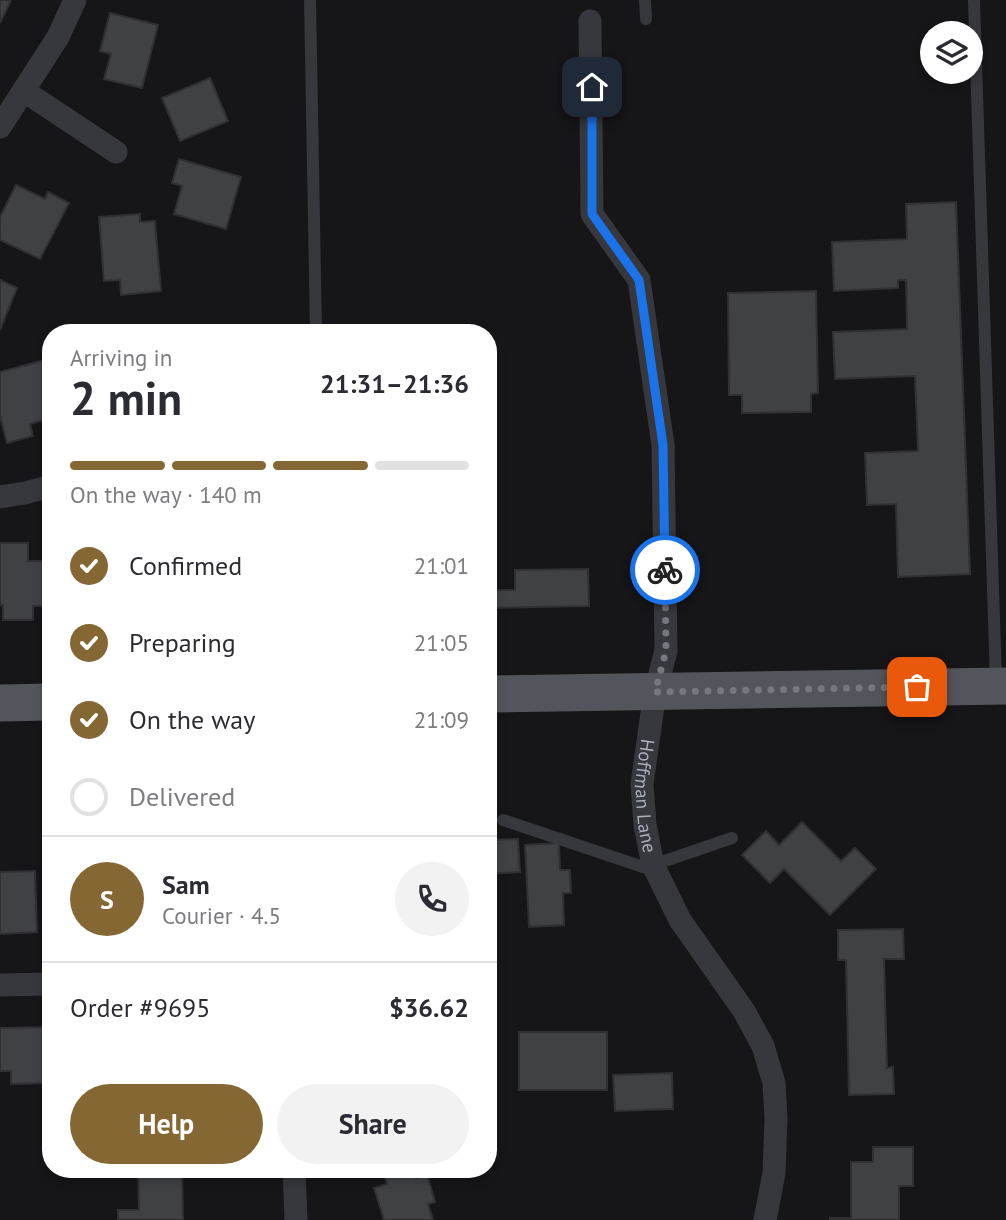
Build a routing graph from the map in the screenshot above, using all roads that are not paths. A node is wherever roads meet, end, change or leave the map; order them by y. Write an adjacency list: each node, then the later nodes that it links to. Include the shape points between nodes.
1 (75, 0): 7 (street)
2 (310, 0): 10 (lane)
3 (645, 0): 5 (lane)
4 (974, 0): 13 (lane)
5 (646, 19)
6 (590, 21): 14 (street, Hoffman Lane, via 592,214 639,280 663,445 666,651)
7 (24, 91): 8 (street); 9 (street)
8 (0, 127)
9 (116, 152)
10 (316, 324)
11 (42, 488): 12 (street)
12 (0, 498)
13 (1001, 686): 14 (main road)
14 (655, 692): 15 (main road); 20 (street, Hoffman Lane, via 642,784)
15 (497, 694)
16 (42, 702): 17 (main road)
17 (0, 703)
18 (503, 820): 20 (lane)
19 (732, 838): 20 (lane)
20 (655, 868): 25 (street, Hoffman Lane, via 680,920 763,1045 774,1083 776,1119 774,1173)
21 (42, 984): 22 (street)
22 (0, 985)
23 (294, 1178): 24 (street)
24 (296, 1220)
25 (765, 1220)

